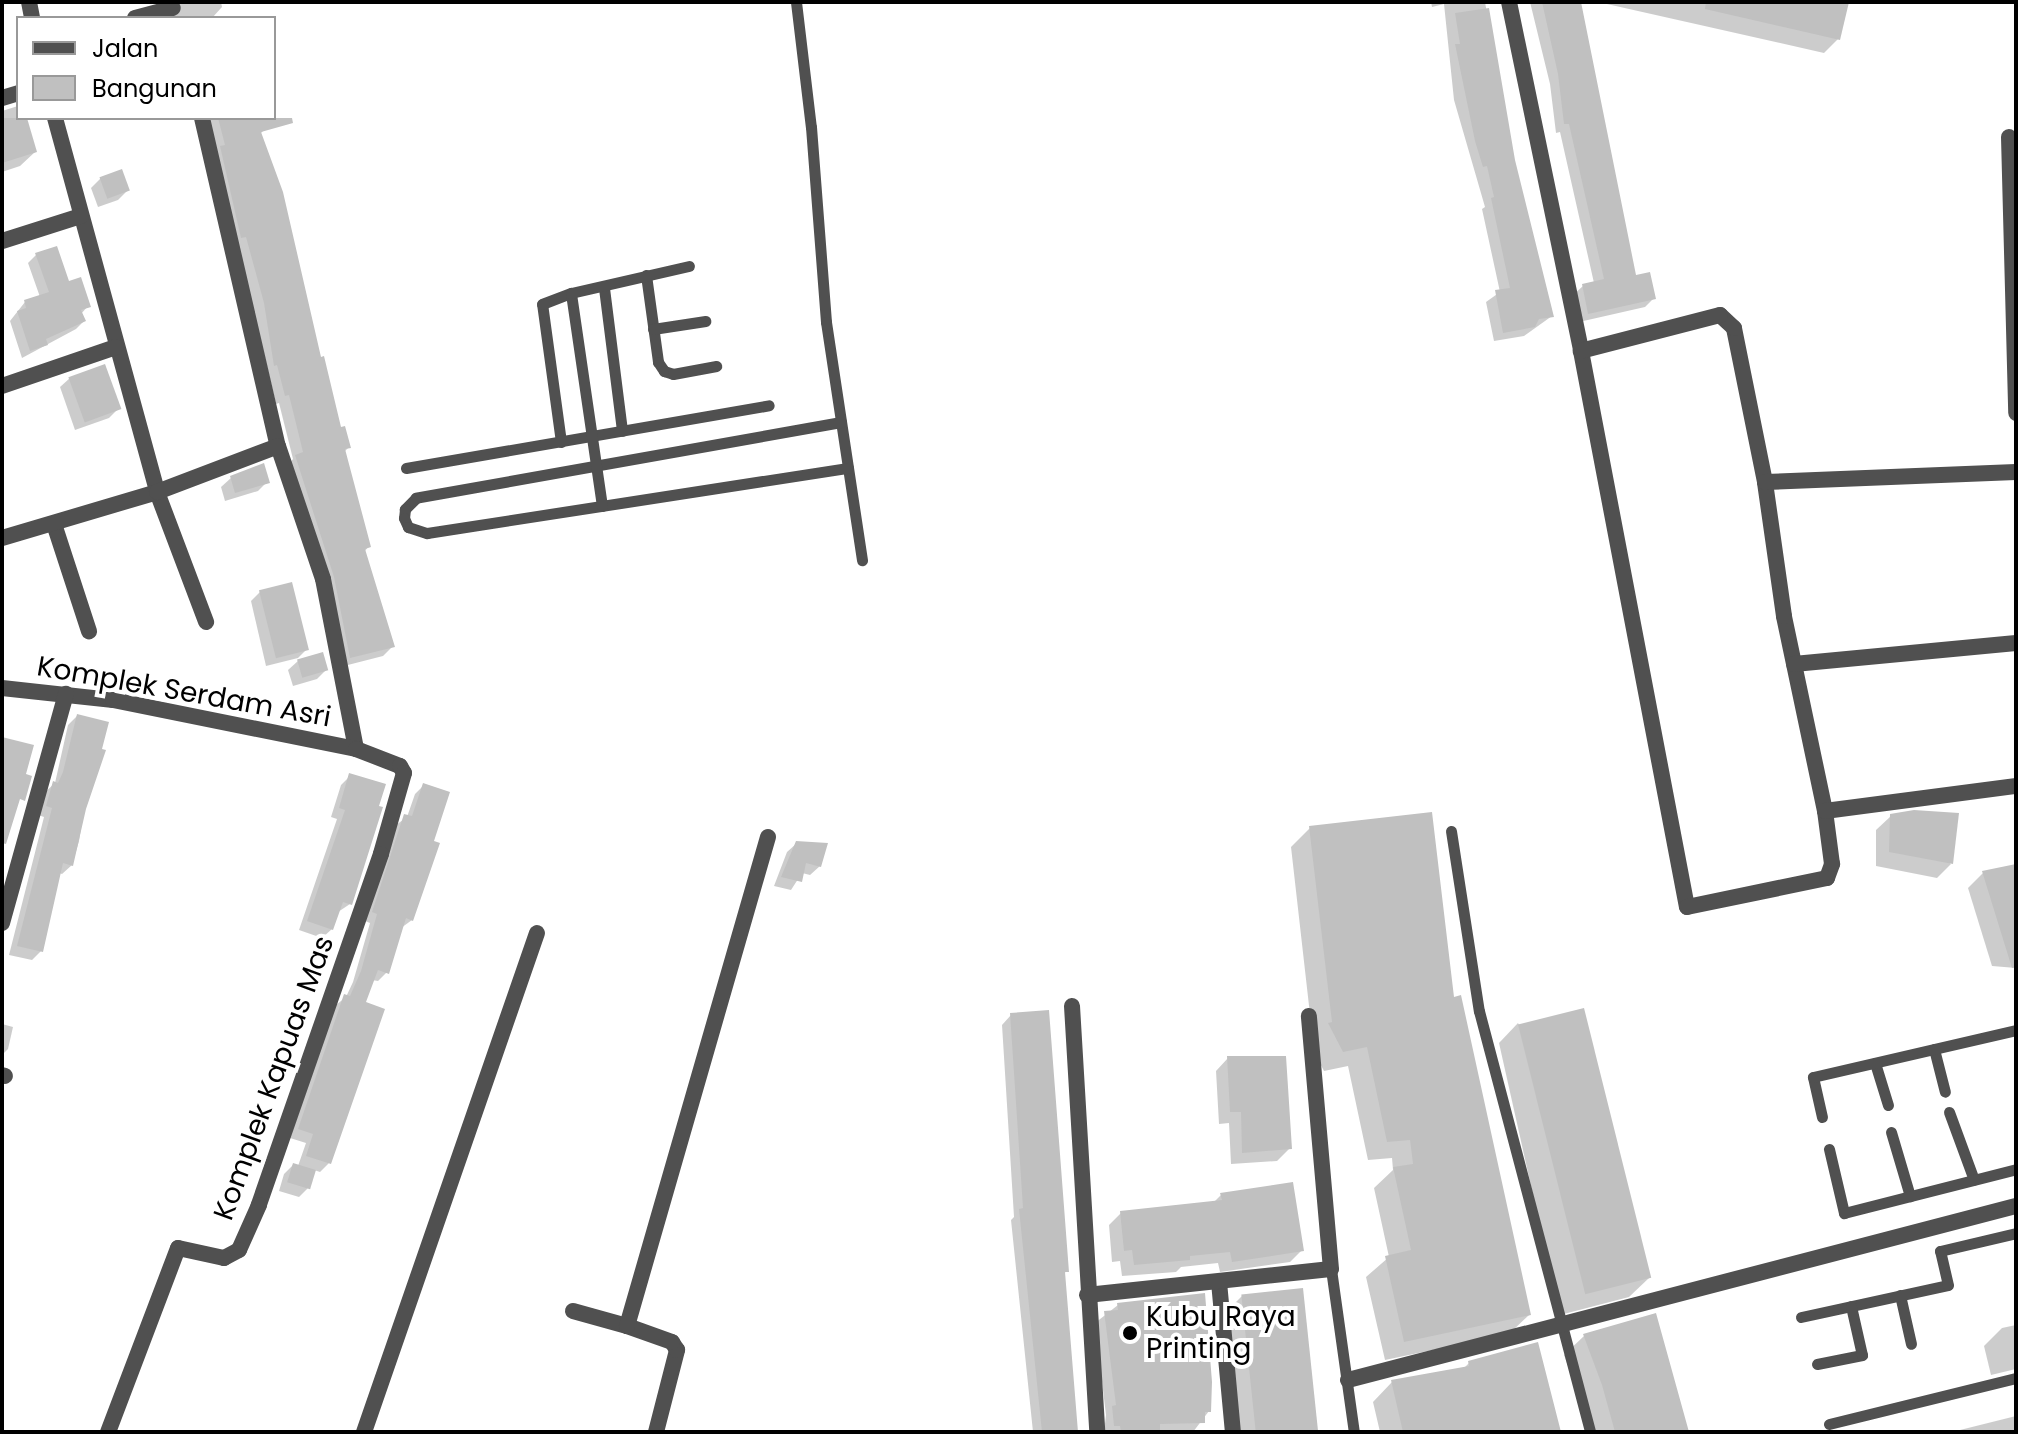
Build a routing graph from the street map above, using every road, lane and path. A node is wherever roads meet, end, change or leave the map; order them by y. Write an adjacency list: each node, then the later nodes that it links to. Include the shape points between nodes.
1 (796, 2): 22 (lane, via 826,322)
2 (1509, 2): 17 (street)
3 (173, 9): 4 (street)
4 (143, 16)
5 (56, 120): 8 (street)
6 (202, 120): 26 (street)
7 (2009, 137): 21 (street)
8 (81, 216): 9 (street); 16 (street)
9 (2, 241)
10 (689, 266): 11 (lane)
11 (646, 275): 12 (lane); 15 (lane)
12 (604, 288): 13 (lane); 23 (lane)
13 (571, 293): 24 (lane); 25 (lane, via 548,299 542,309)
14 (705, 321): 15 (lane)
15 (653, 329): 18 (lane, via 664,371)
16 (116, 347): 19 (street); 32 (street)
17 (1581, 351): 31 (street, via 1720,315 1729,319); 45 (street, via 1687,907 1827,878 1832,864)
18 (716, 366)
19 (2, 386)
20 (769, 405): 23 (lane)
21 (2016, 413)
22 (841, 422): 27 (lane); 29 (lane)
23 (622, 431): 24 (lane)
24 (592, 436): 25 (lane); 27 (lane)
25 (561, 442): 28 (lane)
26 (278, 446): 32 (street); 43 (street, via 323,579)
27 (596, 466): 33 (lane); 33 (lane, via 416,498 404,518 417,533 427,533)
28 (406, 468)
29 (848, 468): 33 (lane); 36 (lane)
30 (2016, 472): 31 (street)
31 (1765, 482): 40 (street)
32 (157, 492): 34 (street); 37 (street)
33 (602, 506)
34 (54, 524): 35 (street); 38 (street)
35 (2, 538)
36 (862, 560)
37 (206, 622)
38 (89, 631)
39 (2016, 643): 40 (street)
40 (1794, 664): 45 (street)
41 (2, 688): 42 (street, Komplek Serdam Asri)
42 (66, 694): 43 (street, Komplek Serdam Asri); 48 (street)
43 (356, 749): 80 (street, Komplek Kapuas Mas, via 400,766 403,783 259,1205 239,1250 224,1258 178,1248)
44 (2016, 786): 45 (street)
45 (1825, 811)
46 (1451, 831): 73 (lane, via 1479,1011)
47 (768, 837): 74 (street)
48 (2, 923)
49 (537, 933): 81 (street)
50 (1072, 1006): 68 (street)
51 (1309, 1016): 66 (street)
52 (2016, 1030): 53 (lane)
53 (1934, 1049): 54 (lane); 55 (lane)
54 (1875, 1063): 56 (lane); 58 (lane, via 1813,1077)
55 (1945, 1092)
56 (1888, 1105)
57 (1949, 1112): 62 (lane)
58 (1822, 1117)
59 (1891, 1132): 63 (lane)
60 (1829, 1149): 63 (lane, via 1844,1213)
61 (2016, 1169): 62 (lane)
62 (1974, 1180): 63 (lane)
63 (1910, 1196)
64 (2016, 1206): 73 (street)
65 (2016, 1233): 69 (lane, via 1940,1251 1948,1285)
66 (1331, 1269): 67 (street); 78 (lane)
67 (1219, 1282): 68 (street); 84 (street)
68 (1087, 1295): 83 (street)
69 (1900, 1295): 70 (lane); 75 (lane)
70 (1851, 1306): 72 (lane); 76 (lane, via 1862,1355)
71 (573, 1311): 74 (street)
72 (1801, 1317)
73 (1562, 1324): 78 (street); 86 (lane)
74 (627, 1326): 82 (street, via 672,1342 677,1350)
75 (1911, 1344)
76 (1817, 1364)
77 (2016, 1378): 79 (lane)
78 (1348, 1380): 85 (lane)
79 (1829, 1424)
80 (108, 1432)
81 (364, 1432)
82 (656, 1432)
83 (1097, 1432)
84 (1233, 1432)
85 (1354, 1432)
86 (1590, 1432)

